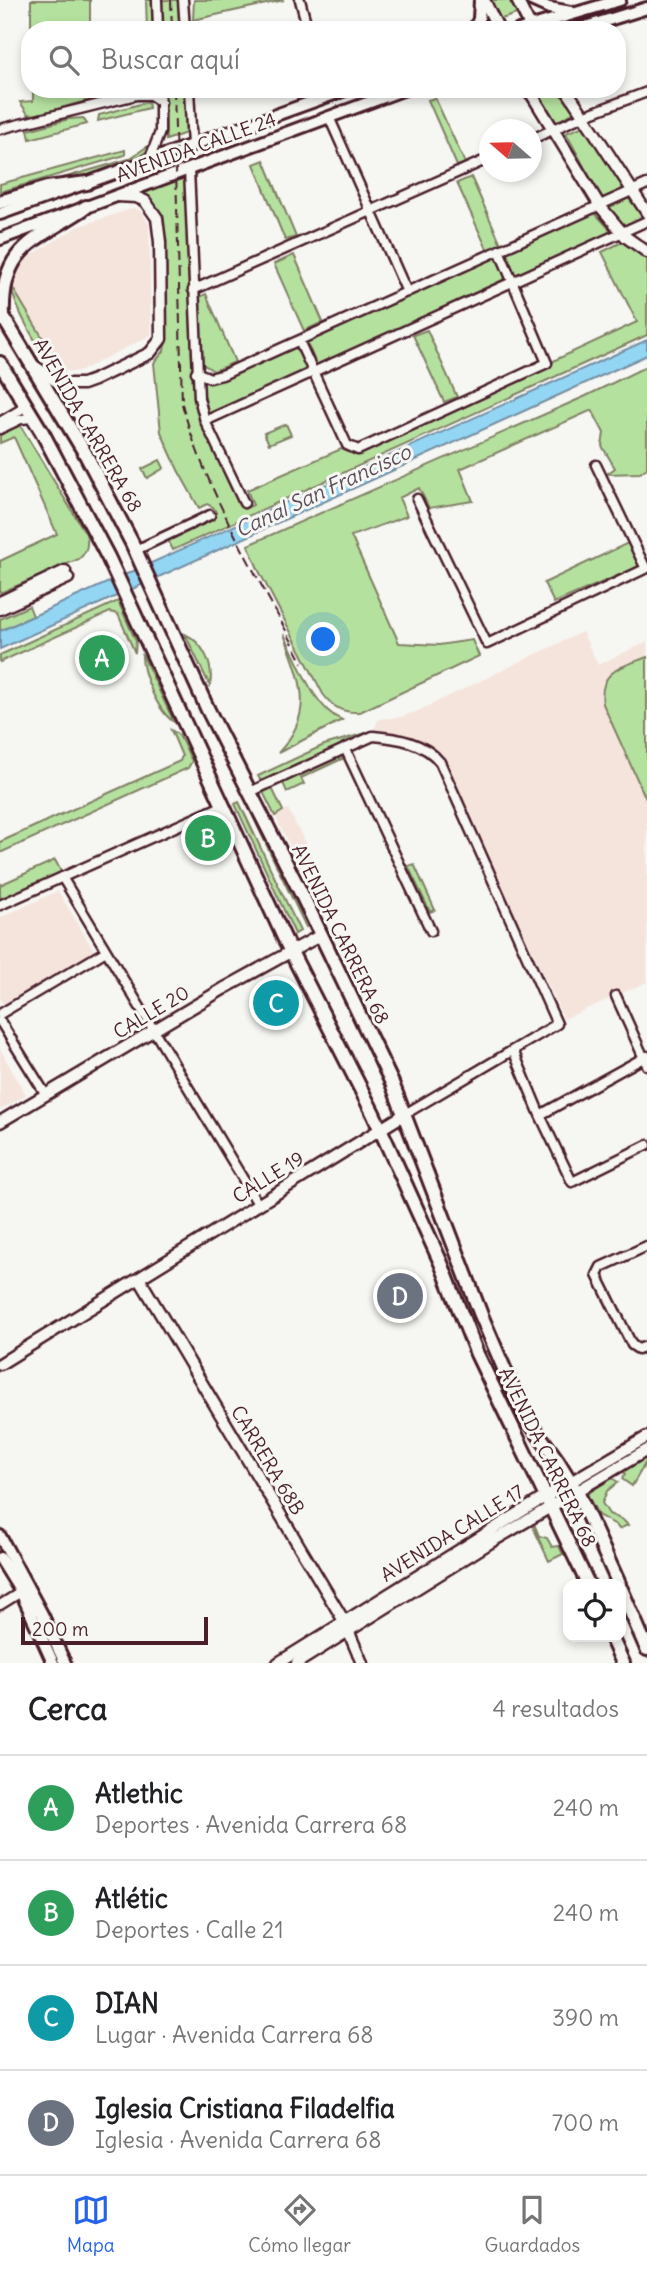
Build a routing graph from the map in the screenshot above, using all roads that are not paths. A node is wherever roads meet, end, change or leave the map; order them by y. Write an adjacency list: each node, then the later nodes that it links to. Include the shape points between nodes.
1 (157, 0): 10 (street)
2 (183, 0): 11 (street)
3 (300, 0): 12 (street)
4 (482, 0): 13 (main road); 14 (street)
5 (517, 0): 15 (street)
6 (531, 0): 9 (main road)
7 (620, 0): 9 (main road)
8 (647, 8): 17 (main road)
9 (574, 13): 16 (main road)
10 (158, 21)
11 (184, 21)
12 (306, 21)
13 (478, 21)
14 (494, 21)
15 (524, 21)
16 (550, 21)
17 (605, 21)
18 (647, 92): 28 (street)
19 (124, 98): 31 (street)
20 (156, 98): 27 (street)
21 (161, 98): 27 (street)
22 (189, 98): 33 (street)
23 (312, 98): 33 (main road, AVENIDA CALLE 24)
24 (381, 98): 29 (main road, AVENIDA CALLE 24)
25 (534, 98): 30 (street)
26 (571, 98): 28 (street)
27 (161, 102): 34 (street, via 160,132)
28 (583, 116): 30 (street); 39 (street)
29 (329, 117): 36 (main road, AVENIDA CALLE 24); 44 (street)
30 (554, 128): 32 (street); 41 (street)
31 (0, 129)
32 (542, 134)
33 (192, 146): 34 (main road, AVENIDA CALLE 24)
34 (148, 163): 37 (main road, AVENIDA CALLE 24)
35 (479, 163): 44 (street)
36 (189, 169): 40 (main road, AVENIDA CALLE 24); 52 (street)
37 (87, 183): 43 (main road, via 47,188)
38 (647, 184): 39 (street)
39 (631, 191): 41 (street); 45 (street)
40 (116, 196): 42 (main road, AVENIDA CALLE 24); 57 (street, via 145,201 157,218 162,332 157,346 82,384 56,381)
41 (600, 206): 47 (street); 49 (street)
42 (86, 207): 48 (main road, AVENIDA CALLE 24); 54 (main road, via 13,258 2,285)
43 (3, 209)
44 (371, 212): 52 (street); 53 (street)
45 (647, 213)
46 (647, 221): 47 (street)
47 (622, 233): 50 (street); 51 (street)
48 (0, 239)
49 (499, 250): 51 (street); 53 (street)
50 (647, 252)
51 (514, 281): 59 (street); 59 (street, via 547,363 358,450 347,445)
52 (193, 290): 58 (street)
53 (407, 292): 55 (street)
54 (1, 315): 57 (main road, AVENIDA CARRERA 68)
55 (299, 341): 58 (street, via 215,378); 59 (street)
56 (0, 363): 60 (main road, AVENIDA CARRERA 68)
57 (33, 365): 69 (main road, AVENIDA CARRERA 68, via 90,461)
58 (196, 372): 62 (street)
59 (313, 372): 62 (street)
60 (24, 402): 61 (main road, AVENIDA CARRERA 68); 63 (street, via 20,410)
61 (34, 418): 64 (street); 75 (main road, AVENIDA CARRERA 68, via 116,574)
62 (205, 421): 67 (street)
63 (0, 422)
64 (0, 429)
65 (596, 465): 70 (street)
66 (417, 499): 70 (street, via 487,644)
67 (244, 503)
68 (210, 515): 69 (street)
69 (135, 550): 74 (main road, AVENIDA CARRERA 68)
70 (647, 568)
71 (0, 602): 72 (street, via 66,575)
72 (0, 609)
73 (345, 748): 74 (street); 78 (street); 86 (street, CALLE 19, via 373,736 389,737 422,747 440,762 557,1024)
74 (250, 792): 79 (main road, AVENIDA CARRERA 68)
75 (222, 806): 76 (street); 81 (main road, AVENIDA CARRERA 68)
76 (62, 877): 77 (street); 80 (street)
77 (0, 905)
78 (430, 931)
79 (321, 935): 81 (street, CALLE 20); 89 (main road, AVENIDA CARRERA 68)
80 (106, 951): 83 (street); 85 (street)
81 (291, 951): 85 (street, CALLE 20); 92 (main road, AVENIDA CARRERA 68)
82 (616, 996): 87 (street)
83 (0, 1014)
84 (0, 1021): 88 (street)
85 (154, 1031): 88 (street, CALLE 20); 94 (street)
86 (513, 1050): 89 (street, CALLE 19); 90 (street)
87 (646, 1060): 90 (street)
88 (46, 1095): 91 (street, CALLE 20)
89 (405, 1114): 92 (street, CALLE 19); 101 (main road, AVENIDA CARRERA 68, via 512,1387)
90 (540, 1115): 93 (street, via 572,1182)
91 (0, 1122)
92 (379, 1129): 94 (street, CALLE 19); 102 (main road, AVENIDA CARRERA 68, via 477,1354)
93 (647, 1145)
94 (258, 1204): 96 (street, CALLE 19)
95 (647, 1246): 97 (street, via 601,1267 597,1275 632,1345 638,1349)
96 (139, 1278): 98 (street, CALLE 19); 110 (street, CARRERA 68B)
97 (647, 1346)
98 (0, 1364)
99 (647, 1437): 101 (street, AVENIDA CALLE 17)
100 (647, 1450): 101 (street, AVENIDA CALLE 17)
101 (573, 1487): 102 (street, AVENIDA CALLE 17); 106 (main road, AVENIDA CARRERA 68)
102 (549, 1501): 105 (main road, AVENIDA CARRERA 68); 110 (street, AVENIDA CALLE 17)
103 (0, 1536): 114 (main road)
104 (0, 1558): 107 (main road)
105 (586, 1579)
106 (617, 1579)
107 (20, 1592): 109 (street); 113 (main road)
108 (626, 1601): 112 (main road)
109 (0, 1605)
110 (346, 1626): 115 (street, AVENIDA CALLE 17); 116 (street, AVENIDA CALLE 17); 117 (street, CARRERA 68B)
111 (613, 1642): 118 (main road)
112 (647, 1650)
113 (53, 1663)
114 (65, 1663)
115 (278, 1663)
116 (298, 1663)
117 (362, 1663)
118 (623, 1663)

